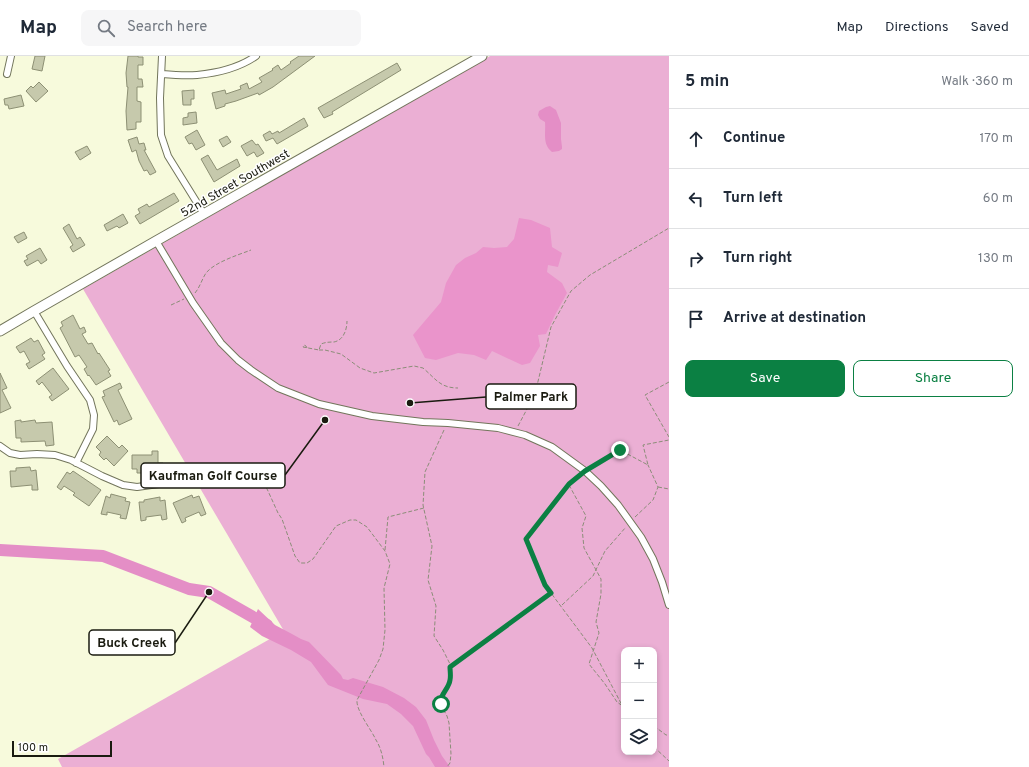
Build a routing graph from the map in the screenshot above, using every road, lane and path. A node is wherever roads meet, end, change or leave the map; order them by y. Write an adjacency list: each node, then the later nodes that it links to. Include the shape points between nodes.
1 (11, 56): 5 (street)
2 (162, 56): 6 (street)
3 (256, 56): 6 (street, via 237,66 210,73)
4 (482, 56): 7 (street, 52nd Street Southwest)
5 (7, 74)
6 (162, 74): 7 (street, via 161,135 168,156)
7 (204, 214): 9 (street, 52nd Street Southwest)
8 (669, 228): 21 (path, via 590,275 571,291 551,327 535,394)
9 (156, 241): 11 (street); 13 (street, 52nd Street Southwest)
10 (251, 250): 11 (path, via 212,268)
11 (190, 297): 12 (path); 20 (street, via 221,343 238,360 278,388 319,404 372,416)
12 (171, 305)
13 (34, 310): 15 (street, 52nd Street Southwest); 25 (street, via 90,400 94,429)
14 (348, 321): 17 (path, via 341,338 321,344)
15 (0, 331)
16 (307, 348): 17 (path)
17 (318, 350): 19 (path, via 341,354 360,368 374,373 414,366 423,368 442,385)
18 (669, 382): 22 (path, via 645,394)
19 (458, 388)
20 (448, 423): 21 (street); 33 (path, via 425,472)
21 (515, 432): 27 (street, via 552,447)
22 (669, 437)
23 (669, 440): 26 (path, via 643,445)
24 (0, 446): 25 (street, via 10,453 55,455)
25 (76, 463): 29 (street, via 123,485 138,487)
26 (648, 465): 27 (path, via 620,450); 31 (path)
27 (585, 471): 30 (path); 34 (street, via 618,505)
28 (261, 477): 35 (path, via 282,519 294,556 300,563 307,563 313,559 336,526 350,520 356,520 367,527)
29 (173, 482)
30 (569, 484): 36 (path, via 586,516 582,528 584,548); 37 (path, via 526,539 545,585)
31 (658, 487): 32 (path); 34 (path, via 653,500)
32 (669, 488)
33 (424, 508): 35 (path, via 388,517); 41 (path, via 432,546 428,580 436,606 434,636)
34 (630, 522): 36 (path, via 606,551); 38 (street, via 653,559)
35 (385, 551): 48 (path, via 390,564 384,588 383,648 357,700 357,706 381,749)
36 (596, 571): 39 (path); 40 (path, via 601,579 601,594 596,622 599,633)
37 (551, 593): 39 (path); 41 (path)
38 (669, 605)
39 (561, 606): 40 (path)
40 (594, 651): 42 (path); 43 (path, via 589,664)
41 (450, 667): 49 (path, via 450,681 440,701 449,723 450,763)
42 (621, 702)
43 (621, 705)
44 (657, 728): 45 (path)
45 (669, 735)
46 (657, 749): 47 (path)
47 (669, 761)
48 (384, 767)
49 (447, 767)

